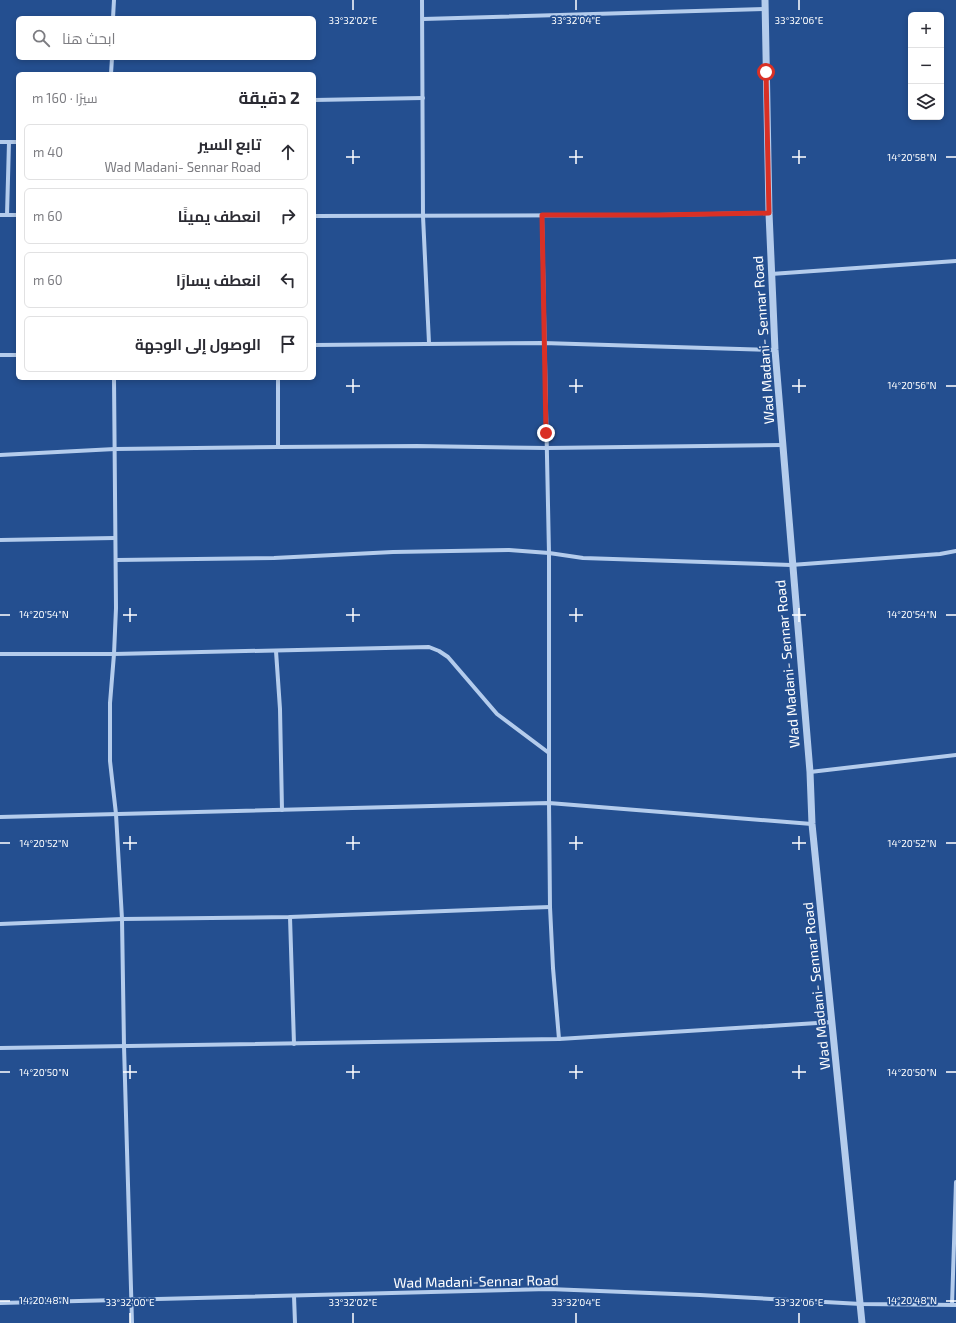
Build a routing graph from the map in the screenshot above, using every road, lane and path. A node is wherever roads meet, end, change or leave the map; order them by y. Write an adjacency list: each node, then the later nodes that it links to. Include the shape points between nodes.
1 (114, 0): 5 (street)
2 (422, 0): 6 (street)
3 (765, 0): 4 (street, Wad Madani- Sennar Road)
4 (765, 9): 6 (street); 14 (street, Wad Madani- Sennar Road)
5 (113, 16)
6 (423, 19): 9 (street)
7 (112, 60): 8 (street)
8 (112, 72)
9 (423, 98): 10 (street); 20 (street)
10 (316, 100)
11 (0, 142): 12 (street)
12 (9, 142): 13 (street); 16 (street)
13 (16, 142)
14 (769, 213): 18 (street); 22 (street, Wad Madani- Sennar Road)
15 (0, 215): 16 (street)
16 (7, 215): 17 (street)
17 (16, 215)
18 (542, 215): 20 (street); 24 (street)
19 (316, 216): 20 (street)
20 (423, 216): 23 (street)
21 (956, 261): 22 (street)
22 (771, 274): 26 (street, Wad Madani- Sennar Road)
23 (429, 343): 24 (street); 25 (street)
24 (543, 343): 26 (street); 33 (street)
25 (316, 345)
26 (775, 350): 31 (street, Wad Madani- Sennar Road)
27 (0, 355): 28 (street)
28 (16, 355)
29 (114, 380): 34 (street)
30 (278, 380): 32 (street)
31 (783, 445): 33 (street); 41 (street, Wad Madani- Sennar Road)
32 (278, 447): 33 (street); 34 (street)
33 (547, 448): 39 (street)
34 (115, 449): 35 (street); 36 (street)
35 (0, 455)
36 (115, 538): 37 (street); 40 (street)
37 (0, 540)
38 (956, 551): 41 (street)
39 (549, 553): 40 (street, via 508,550 274,558); 41 (street, via 590,558); 45 (street)
40 (116, 560): 44 (street)
41 (792, 565): 47 (street, Wad Madani- Sennar Road)
42 (276, 651): 44 (street); 45 (street, via 429,647 440,651 497,714); 49 (street)
43 (0, 654): 44 (street)
44 (114, 654): 50 (street, via 110,703 110,761)
45 (549, 753): 48 (street)
46 (956, 755): 47 (street)
47 (810, 772): 52 (street, Wad Madani- Sennar Road)
48 (549, 803): 49 (street); 52 (street); 53 (street)
49 (282, 810): 50 (street)
50 (116, 814): 51 (street); 55 (street)
51 (0, 817)
52 (812, 824): 57 (street, Wad Madani- Sennar Road)
53 (550, 907): 54 (street); 58 (street)
54 (290, 917): 55 (street); 59 (street)
55 (122, 919): 56 (street); 60 (street)
56 (0, 924)
57 (833, 1022): 58 (street); 66 (street, Wad Madani- Sennar Road)
58 (560, 1039): 59 (street)
59 (294, 1044): 60 (street)
60 (124, 1046): 61 (street); 64 (street)
61 (0, 1048)
62 (956, 1182): 67 (street, Wad Madani-Sennar Road)
63 (294, 1296): 64 (street, Wad Madani-Sennar Road); 66 (street, Wad Madani-Sennar Road, via 549,1289); 69 (street)
64 (131, 1300): 65 (street, Wad Madani-Sennar Road); 68 (street)
65 (0, 1303)
66 (860, 1304): 67 (street, Wad Madani-Sennar Road); 70 (street, Wad Madani- Sennar Road)
67 (954, 1305)
68 (132, 1323)
69 (295, 1323)
70 (862, 1323)

